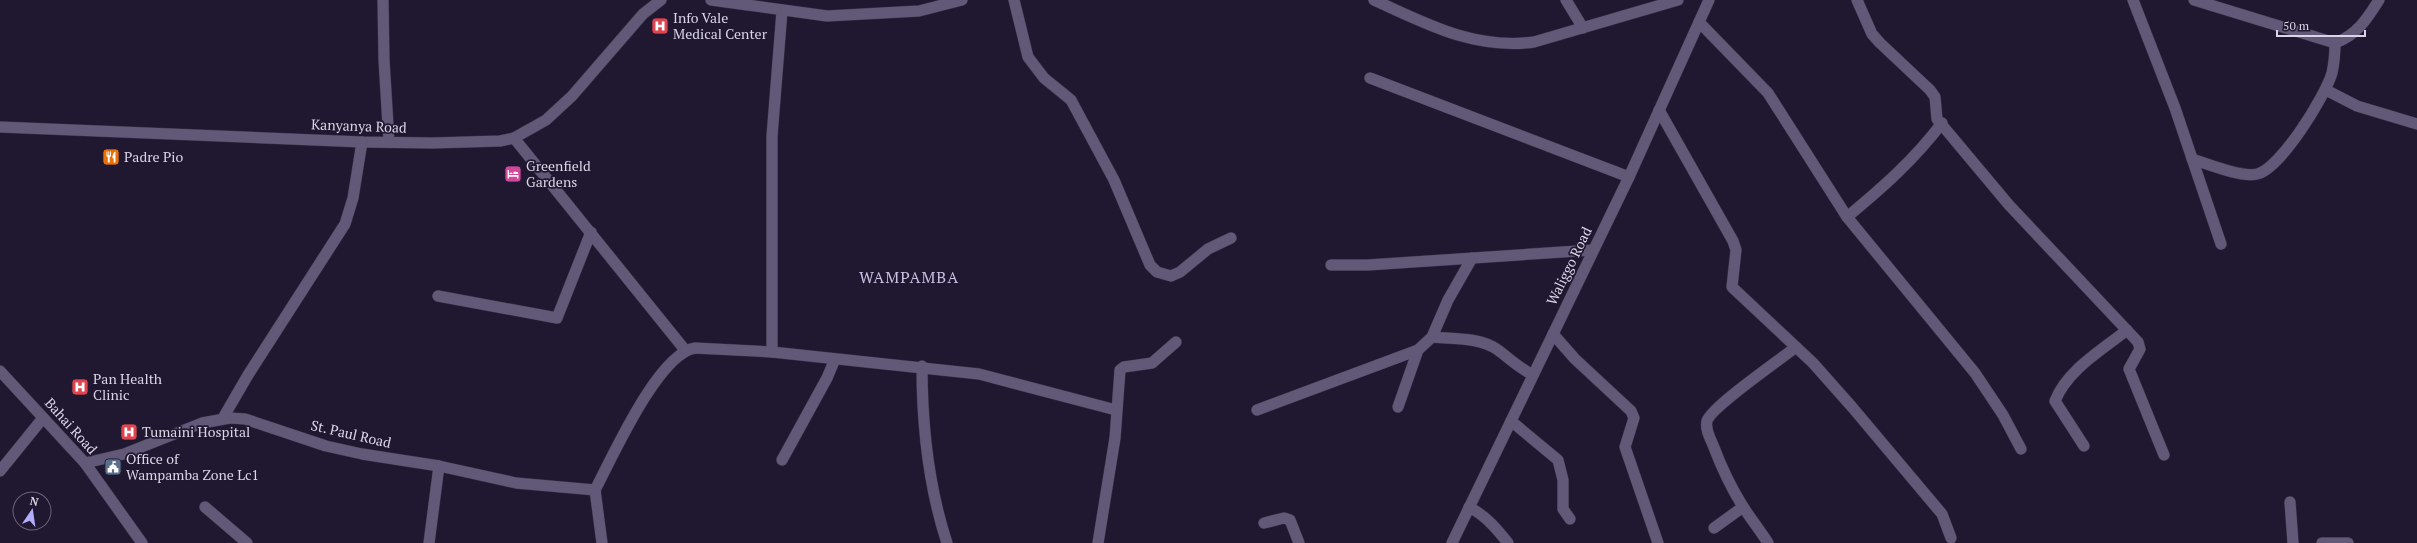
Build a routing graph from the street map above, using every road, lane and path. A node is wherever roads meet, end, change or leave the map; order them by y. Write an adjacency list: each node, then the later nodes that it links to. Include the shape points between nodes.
1 (383, 0): 26 (street)
2 (661, 0): 24 (street, Kanyanya Road, via 644,14 572,96 546,120)
3 (711, 0): 14 (street)
4 (962, 0): 14 (street, via 919,11 892,14 827,16)
5 (1014, 0): 31 (street, via 1028,57 1044,78 1071,100 1114,180 1150,265 1157,272 1171,276 1180,272 1208,249)
6 (1374, 0): 16 (street, via 1459,36 1496,44 1534,42)
7 (1566, 0): 16 (street)
8 (1678, 0): 16 (street)
9 (1709, 0): 15 (street, Waliggo Road)
10 (1857, 0): 21 (street, via 1872,34 1933,94 1936,114)
11 (2133, 0): 27 (street)
12 (2194, 0): 17 (street)
13 (2380, 0): 17 (street, via 2361,27 2348,38)
14 (782, 11): 44 (street, via 772,136)
15 (1699, 22): 20 (street, Waliggo Road); 29 (street, via 1768,93)
16 (1583, 28)
17 (2335, 43): 19 (street, via 2332,73)
18 (1370, 78): 28 (street)
19 (2326, 90): 22 (street, via 2357,106); 27 (street, via 2311,115 2268,171 2256,175 2244,174)
20 (1659, 110): 28 (street, Waliggo Road); 41 (street, via 1733,241 1736,250 1732,287)
21 (1942, 123): 29 (street, via 1921,151 1893,179); 37 (street, via 2009,205)
22 (2417, 124)
23 (0, 127): 25 (street, Kanyanya Road)
24 (514, 138): 26 (street, Kanyanya Road, via 485,143); 30 (street)
25 (362, 142): 26 (street, Kanyanya Road); 53 (street, via 353,198 345,224 248,375)
26 (389, 142)
27 (2192, 159): 32 (street)
28 (1629, 177): 33 (street, Waliggo Road)
29 (1847, 217): 56 (street, via 1984,385)
30 (591, 232): 36 (street, via 557,318); 42 (street)
31 (1231, 238)
32 (2221, 244)
33 (1593, 250): 34 (street); 38 (street, Waliggo Road)
34 (1472, 258): 35 (street, via 1368,266); 39 (street, via 1448,300)
35 (1331, 265)
36 (438, 296)
37 (2127, 330): 55 (street, via 2078,368 2058,393 2055,401); 57 (street, via 2138,342 2140,349 2129,369)
38 (1553, 334): 48 (street, Waliggo Road); 80 (street, via 1575,359 1631,411 1634,418 1626,448)
39 (1432, 337): 43 (street); 48 (street, via 1487,344 1516,366)
40 (1176, 342): 50 (street, via 1152,363 1124,367 1120,370)
41 (1796, 347): 65 (street, via 1747,384 1707,420 1707,429 1724,472); 70 (street, via 1852,407 1925,493 1942,514)
42 (685, 350): 44 (street, via 695,348); 62 (street, via 669,364 648,392)
43 (1418, 350): 49 (street); 51 (street)
44 (772, 352): 45 (street)
45 (836, 359): 46 (street); 58 (street)
46 (922, 366): 50 (street, via 979,374); 75 (street, via 926,457 936,509)
47 (1, 374): 52 (street, Bahai Road)
48 (1533, 375): 54 (street, Waliggo Road)
49 (1398, 407)
50 (1116, 410): 76 (street, via 1115,438)
51 (1257, 410)
52 (43, 418): 59 (street, Bahai Road); 61 (street)
53 (224, 418): 59 (street, St. Paul Road, via 202,423 124,454); 60 (street, St. Paul Road, via 245,419 326,446)
54 (1511, 421): 64 (street, Waliggo Road); 67 (street, via 1558,460 1563,480 1563,509)
55 (2084, 446)
56 (2021, 450)
57 (2164, 455)
58 (782, 460)
59 (85, 463): 71 (street, Bahai Road)
60 (439, 466): 62 (street, St. Paul Road, via 516,482); 73 (street)
61 (0, 471)
62 (595, 490): 74 (street)
63 (2290, 502): 82 (street)
64 (1469, 507): 78 (street, Waliggo Road); 79 (street, via 1493,524)
65 (1743, 507): 69 (street); 81 (street)
66 (205, 508): 72 (street)
67 (1570, 519)
68 (1264, 523): 77 (street, via 1284,518 1290,520)
69 (1714, 528)
70 (1951, 538)
71 (142, 543)
72 (247, 543)
73 (429, 543)
74 (602, 543)
75 (947, 543)
76 (1098, 543)
77 (1300, 543)
78 (1452, 543)
79 (1508, 543)
80 (1658, 543)
81 (1768, 543)
82 (2293, 543)
83 (2322, 543): 84 (street)
84 (2348, 543)

